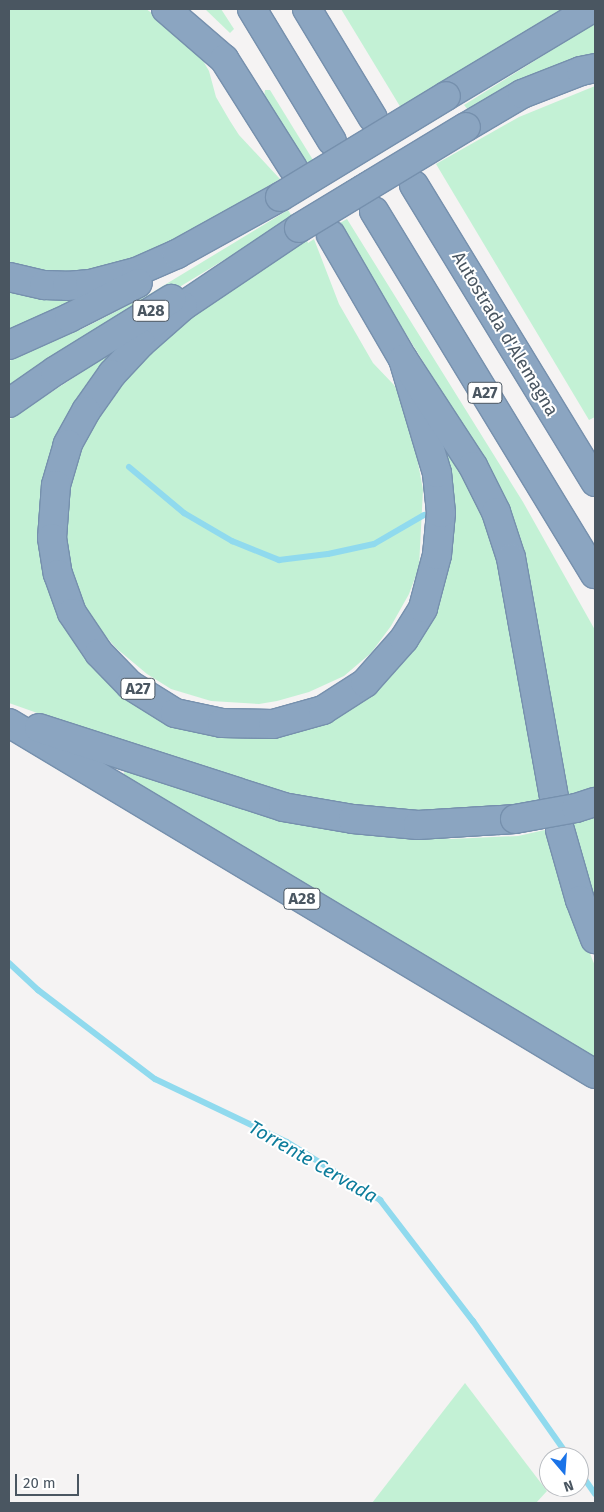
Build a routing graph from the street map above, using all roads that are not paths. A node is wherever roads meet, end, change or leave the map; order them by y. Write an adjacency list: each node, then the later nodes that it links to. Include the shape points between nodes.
1 (166, 9): 6 (highway)
2 (191, 9): 6 (highway)
3 (252, 9): 9 (highway)
4 (307, 9): 8 (highway)
5 (591, 9): 12 (highway, bridge)
6 (224, 59): 10 (highway)
7 (595, 68): 14 (highway, bridge, via 581,70 522,94)
8 (373, 118)
9 (332, 141)
10 (293, 168)
11 (414, 185): 20 (highway, Autostrada d'Alemagna / A27)
12 (269, 204): 16 (highway, via 177,254 136,272 90,284 66,286); 17 (highway, A28, via 190,256)
13 (374, 211): 21 (highway, A27)
14 (299, 228): 18 (highway, A27, via 183,306 141,343 112,374 68,444 56,485 52,538 58,574 72,613 99,654 130,685 175,713 222,723 273,724 323,710 365,683 404,638 423,608 437,555 441,513 437,473); 19 (highway, A28, via 174,297)
15 (332, 234): 18 (highway, A27)
16 (9, 277)
17 (9, 345)
18 (403, 358): 24 (highway, A27, via 473,466 496,512 511,558)
19 (9, 403)
20 (595, 482)
21 (595, 574)
22 (9, 718): 25 (highway, bridge, via 284,807 353,819 418,825 515,819)
23 (9, 723): 28 (highway, A28)
24 (554, 796)
25 (595, 802)
26 (560, 830): 27 (highway)
27 (595, 939)
28 (595, 1074)

